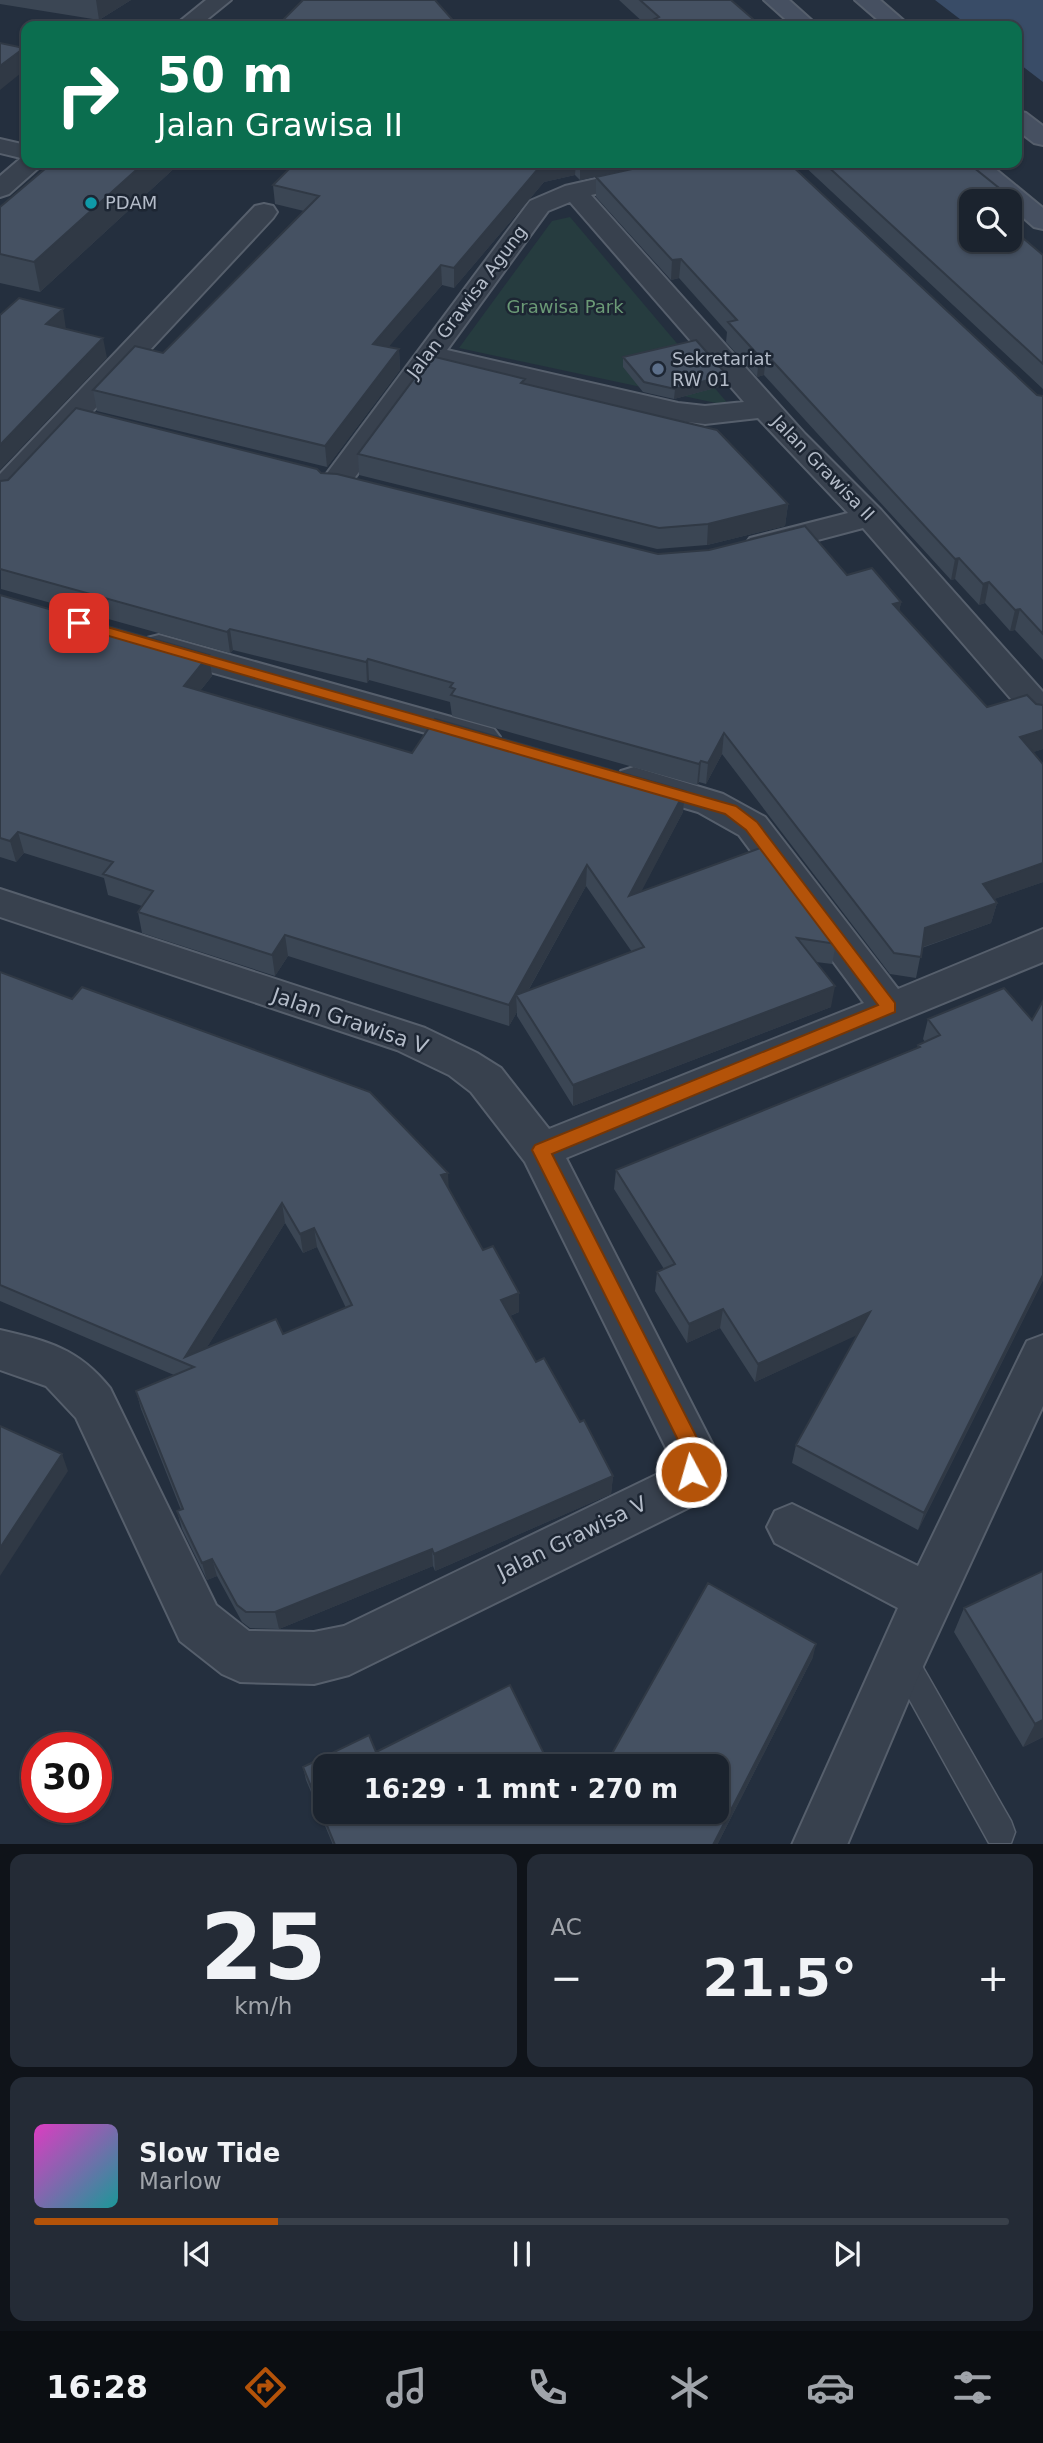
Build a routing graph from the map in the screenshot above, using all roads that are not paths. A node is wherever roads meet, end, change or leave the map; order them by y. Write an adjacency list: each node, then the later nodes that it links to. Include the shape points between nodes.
1 (220, 0): 4 (street)
2 (775, 0): 5 (main road)
3 (866, 0): 6 (main road)
4 (192, 21)
5 (801, 21)
6 (893, 21)
7 (1022, 122): 8 (main road)
8 (1043, 138)
9 (0, 146): 10 (street)
10 (21, 151)
11 (25, 168): 14 (street)
12 (635, 168): 15 (street, Jalan Grawisa Agung)
13 (979, 168): 17 (main road)
14 (0, 189)
15 (574, 191): 18 (street, Jalan Grawisa Agung, via 539,206); 19 (street, Jalan Grawisa II)
16 (264, 212): 21 (street, via 87,419)
17 (1043, 221)
18 (427, 355): 19 (street, via 678,412 705,415); 20 (street, Jalan Grawisa Agung)
19 (767, 408): 22 (street, Jalan Grawisa II)
20 (334, 484)
21 (0, 492)
22 (870, 517): 23 (street); 25 (street, Jalan Grawisa II)
23 (732, 552)
24 (121, 635): 26 (street)
25 (1043, 714)
26 (511, 745)
27 (605, 772): 30 (street, via 713,803 751,826)
28 (0, 903): 31 (street, Jalan Grawisa V, via 439,1052 486,1080)
29 (1043, 944): 30 (street)
30 (889, 1007): 31 (street)
31 (541, 1150): 32 (street, Jalan Grawisa V, via 685,1434 695,1457 691,1472 679,1488 349,1650 314,1658 240,1656 198,1623 93,1404 77,1381 54,1364)
32 (0, 1350)
33 (1043, 1356): 35 (street)
34 (792, 1527): 35 (street)
35 (930, 1598): 36 (street)
36 (901, 1657): 37 (lane); 38 (street)
37 (1000, 1832)
38 (819, 1844)

